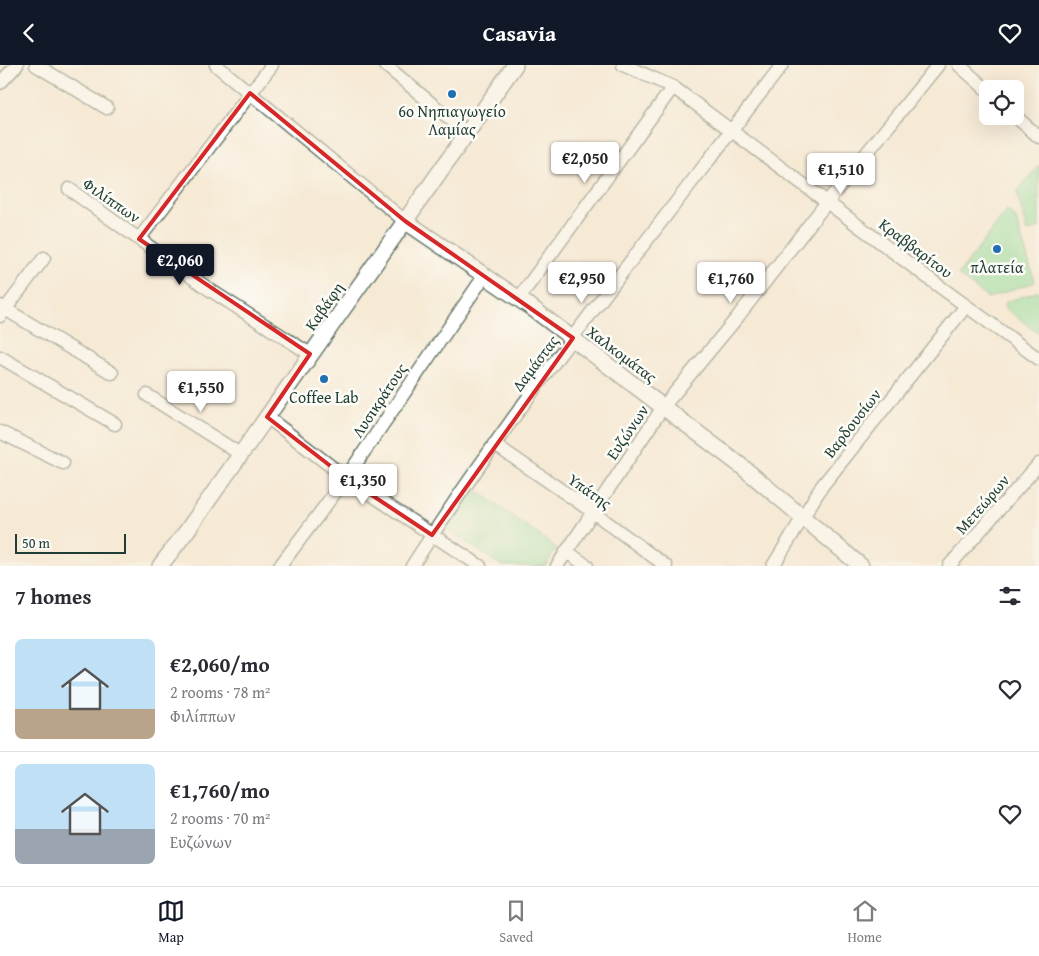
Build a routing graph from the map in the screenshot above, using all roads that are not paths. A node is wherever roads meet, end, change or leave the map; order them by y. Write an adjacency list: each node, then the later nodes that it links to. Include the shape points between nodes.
1 (17, 65): 11 (street)
2 (36, 65): 15 (street)
3 (216, 65): 14 (street, Χαλκομάτας)
4 (272, 65): 14 (street)
5 (385, 65): 18 (street)
6 (513, 65): 18 (street, Καβάφη)
7 (782, 65): 17 (street, Δαμάστας)
8 (938, 65): 21 (street, Ευζώνων)
9 (959, 65): 12 (street)
10 (632, 66): 13 (street, Κραββαρίτου)
11 (0, 83)
12 (979, 83)
13 (673, 87): 17 (street, Κραββαρίτου); 26 (street)
14 (250, 93): 22 (street, Χαλκομάτας); 23 (street)
15 (107, 108)
16 (1024, 124): 19 (street)
17 (732, 131): 21 (street, Κραββαρίτου); 29 (street, Δαμάστας)
18 (467, 133): 22 (street, Καβάφη)
19 (1039, 137)
20 (69, 189): 23 (street, Φιλίππων)
21 (827, 202): 27 (street, Κραββαρίτου); 35 (street, Ευζώνων)
22 (405, 221): 25 (street, Χαλκομάτας); 30 (street, Καβάφη)
23 (139, 239): 30 (street, Φιλίππων, via 210,290)
24 (44, 257): 28 (street)
25 (484, 275): 26 (street, Χαλκομάτας); 43 (street, Λυσικράτους)
26 (519, 298): 29 (street, Χαλκομάτας)
27 (966, 306): 32 (street, Κραββαρίτου); 45 (street, Βαρδουσίων, via 822,487)
28 (2, 310): 33 (street)
29 (573, 338): 35 (street, Χαλκομάτας); 39 (street, Δαμάστας)
30 (310, 354): 36 (street, Καβάφη)
31 (0, 357): 37 (street)
32 (1039, 359)
33 (112, 373)
34 (147, 395): 40 (street)
35 (663, 407): 44 (street, Ευζώνων); 45 (street, Χαλκομάτας)
36 (266, 417): 40 (street, Καβάφη); 43 (street)
37 (115, 424)
38 (0, 432): 41 (street)
39 (494, 444): 44 (street, Υπάτης); 46 (street, Δαμάστας)
40 (240, 454): 48 (street, Καβάφη)
41 (63, 463)
42 (1039, 464): 57 (street, Μετεώρων)
43 (346, 478): 46 (street); 49 (street, Λυσικράτους)
44 (593, 512): 47 (street, Ευζώνων); 54 (street, Υπάτης)
45 (802, 517): 55 (street, Βαρδουσίων); 56 (street, Χαλκομάτας)
46 (432, 535): 50 (street, Δαμάστας); 51 (street)
47 (566, 551): 52 (street, Ευζώνων); 53 (street)
48 (160, 566)
49 (280, 566)
50 (412, 566)
51 (480, 566)
52 (557, 566)
53 (587, 566)
54 (666, 566)
55 (772, 566)
56 (861, 566)
57 (949, 566)

